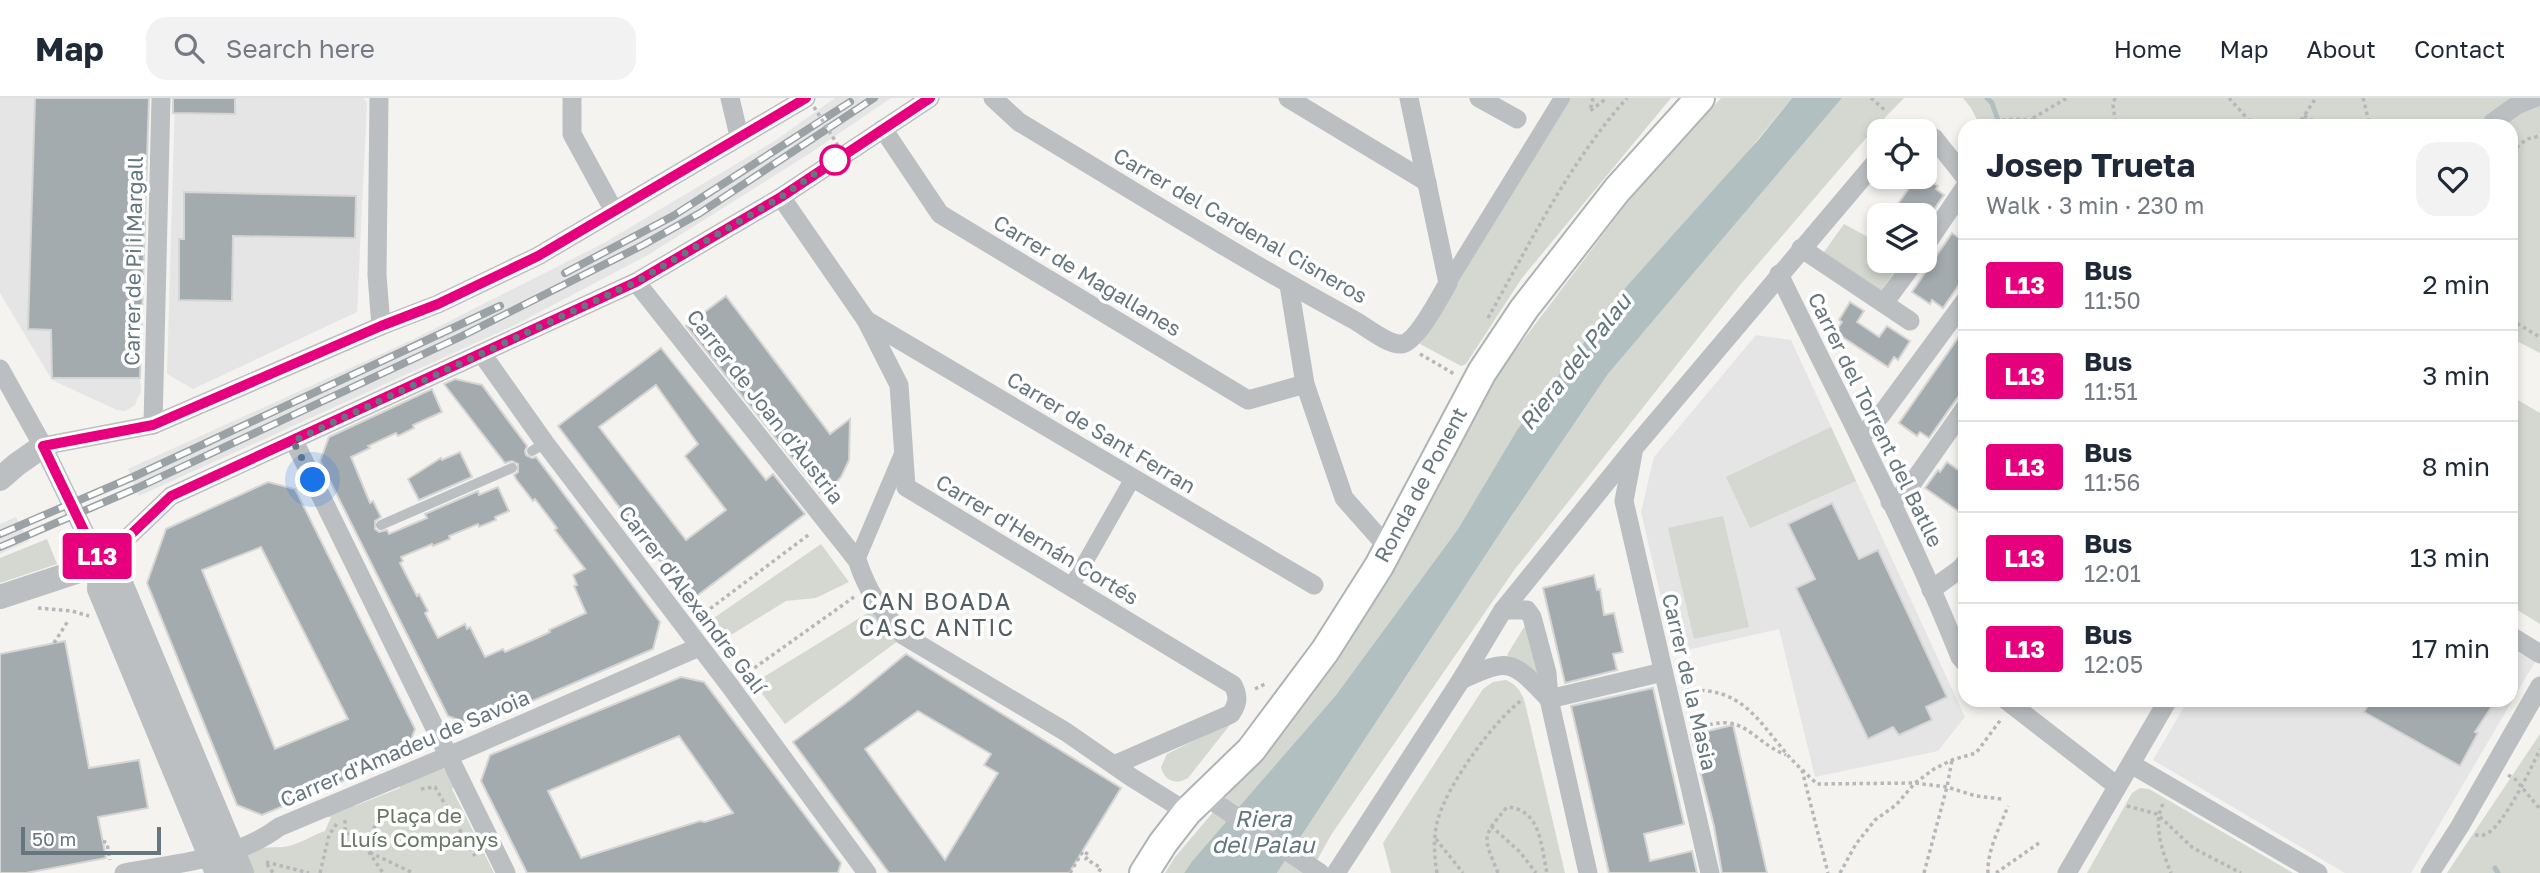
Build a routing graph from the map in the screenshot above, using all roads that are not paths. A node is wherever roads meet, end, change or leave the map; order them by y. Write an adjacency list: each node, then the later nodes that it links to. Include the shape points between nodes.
1 (160, 98): 43 (street, Carrer de Pi i Margall)
2 (379, 98): 38 (street, via 377,275)
3 (572, 98): 26 (street, via 572,134)
4 (730, 98): 19 (street)
5 (930, 98): 18 (street)
6 (993, 98): 33 (street, Carrer del Cardenal Cisneros, via 1019,122)
7 (1288, 98): 23 (street)
8 (1409, 98): 23 (street)
9 (1479, 98): 15 (street)
10 (1562, 98): 32 (street)
11 (1700, 98): 56 (main road, Ronda de Ponent, via 1617,190 1501,342)
12 (2507, 98): 16 (street)
13 (2534, 98): 17 (street)
14 (810, 103): 19 (street)
15 (1517, 119)
16 (2495, 119)
17 (2499, 119)
18 (883, 129): 24 (street); 41 (street, Carrer de Magallanes, via 940,214 1248,400)
19 (739, 136): 26 (street)
20 (1937, 142): 21 (street)
21 (1958, 168)
22 (1867, 173): 28 (street)
23 (1427, 182): 32 (street)
24 (781, 197): 31 (street); 36 (street, Carrer d'Hernán Cortés)
25 (1958, 197): 27 (street)
26 (614, 211): 38 (street, via 538,256)
27 (1937, 228)
28 (1801, 248): 30 (street); 34 (street)
29 (1906, 273): 34 (street)
30 (1779, 274): 44 (street, Carrer del Torrent del Batlle); 47 (street)
31 (636, 282): 39 (street); 57 (street, Carrer de Joan d'Àustria)
32 (1448, 283): 33 (street, Carrer del Cardenal Cisneros, via 1413,338 1402,344 1390,342)
33 (1289, 285): 41 (street)
34 (1884, 303): 37 (street)
35 (1958, 310): 44 (street)
36 (866, 320): 48 (street, Carrer d'Hernán Cortés, via 899,385); 50 (street, Carrer de Sant Ferran)
37 (1910, 321)
38 (381, 326): 43 (street)
39 (482, 354): 45 (street); 67 (street, Carrer d'Alexandre Galí, via 538,447)
40 (0, 369): 46 (street)
41 (1305, 384): 56 (street, via 1343,498)
42 (1958, 418): 54 (street, via 1906,492)
43 (153, 425): 46 (street)
44 (1860, 438): 54 (street, Carrer del Torrent del Batlle)
45 (293, 441): 58 (street, via 171,496); 77 (street, via 347,539)
46 (43, 446): 51 (street); 58 (street)
47 (1633, 448): 52 (street); 53 (street, Carrer de la Masia)
48 (902, 454): 57 (street); 61 (street, Carrer d'Hernán Cortés, via 906,487)
49 (512, 468): 55 (lane)
50 (1133, 478): 60 (street, Carrer de Sant Ferran); 61 (street)
51 (0, 479)
52 (1603, 488): 53 (street, via 1610,487); 64 (street)
53 (1624, 501): 71 (street, Carrer de la Masia)
54 (1890, 502): 62 (street, Carrer del Torrent del Batlle)
55 (381, 525)
56 (1389, 549): 81 (main road, Ronda de Ponent, via 1289,702 1251,750)
57 (858, 560): 79 (street, Carrer de Joan d'Àustria, via 867,587 903,635)
58 (100, 564): 63 (street); 82 (street, via 99,589); 82 (street, via 120,581)
59 (1958, 570): 62 (street)
60 (1314, 585)
61 (1071, 587): 79 (street, Carrer d'Hernán Cortés, via 1247,692 1231,714)
62 (1931, 590): 68 (street, Carrer del Torrent del Batlle)
63 (0, 597)
64 (1503, 610): 65 (street); 74 (street, via 1527,610 1532,617)
65 (1490, 628): 70 (street); 72 (street)
66 (2518, 640): 69 (street)
67 (699, 647): 77 (street, Carrer d'Amadeu de Savoia); 87 (street, Carrer d'Alexandre Galí)
68 (1958, 652)
69 (2540, 654)
70 (1508, 665): 72 (street, via 1493,665); 74 (street, via 1521,671)
71 (1663, 672): 74 (street); 91 (street, Carrer de la Masia)
72 (1461, 680): 89 (street)
73 (2540, 686): 94 (street)
74 (1549, 699): 90 (street)
75 (2164, 707): 78 (street)
76 (2004, 708): 80 (street)
77 (447, 757): 82 (street, Carrer d'Amadeu de Savoia, via 279,827); 86 (street)
78 (2131, 764): 80 (street); 93 (street)
79 (1114, 765): 81 (street, Carrer de Joan d'Àustria, via 1167,801)
80 (2119, 795): 92 (street)
81 (1196, 804): 84 (street, Carrer de Joan d'Àustria, via 1232,813); 88 (main road, Ronda de Ponent)
82 (220, 860): 83 (street, Carrer d'Amadeu de Savoia); 85 (street)
83 (117, 867)
84 (1313, 868)
85 (242, 873)
86 (506, 873)
87 (867, 873)
88 (1144, 873)
89 (1336, 873)
90 (1588, 873)
91 (1710, 873)
92 (2067, 873)
93 (2318, 873)
94 (2430, 873)

